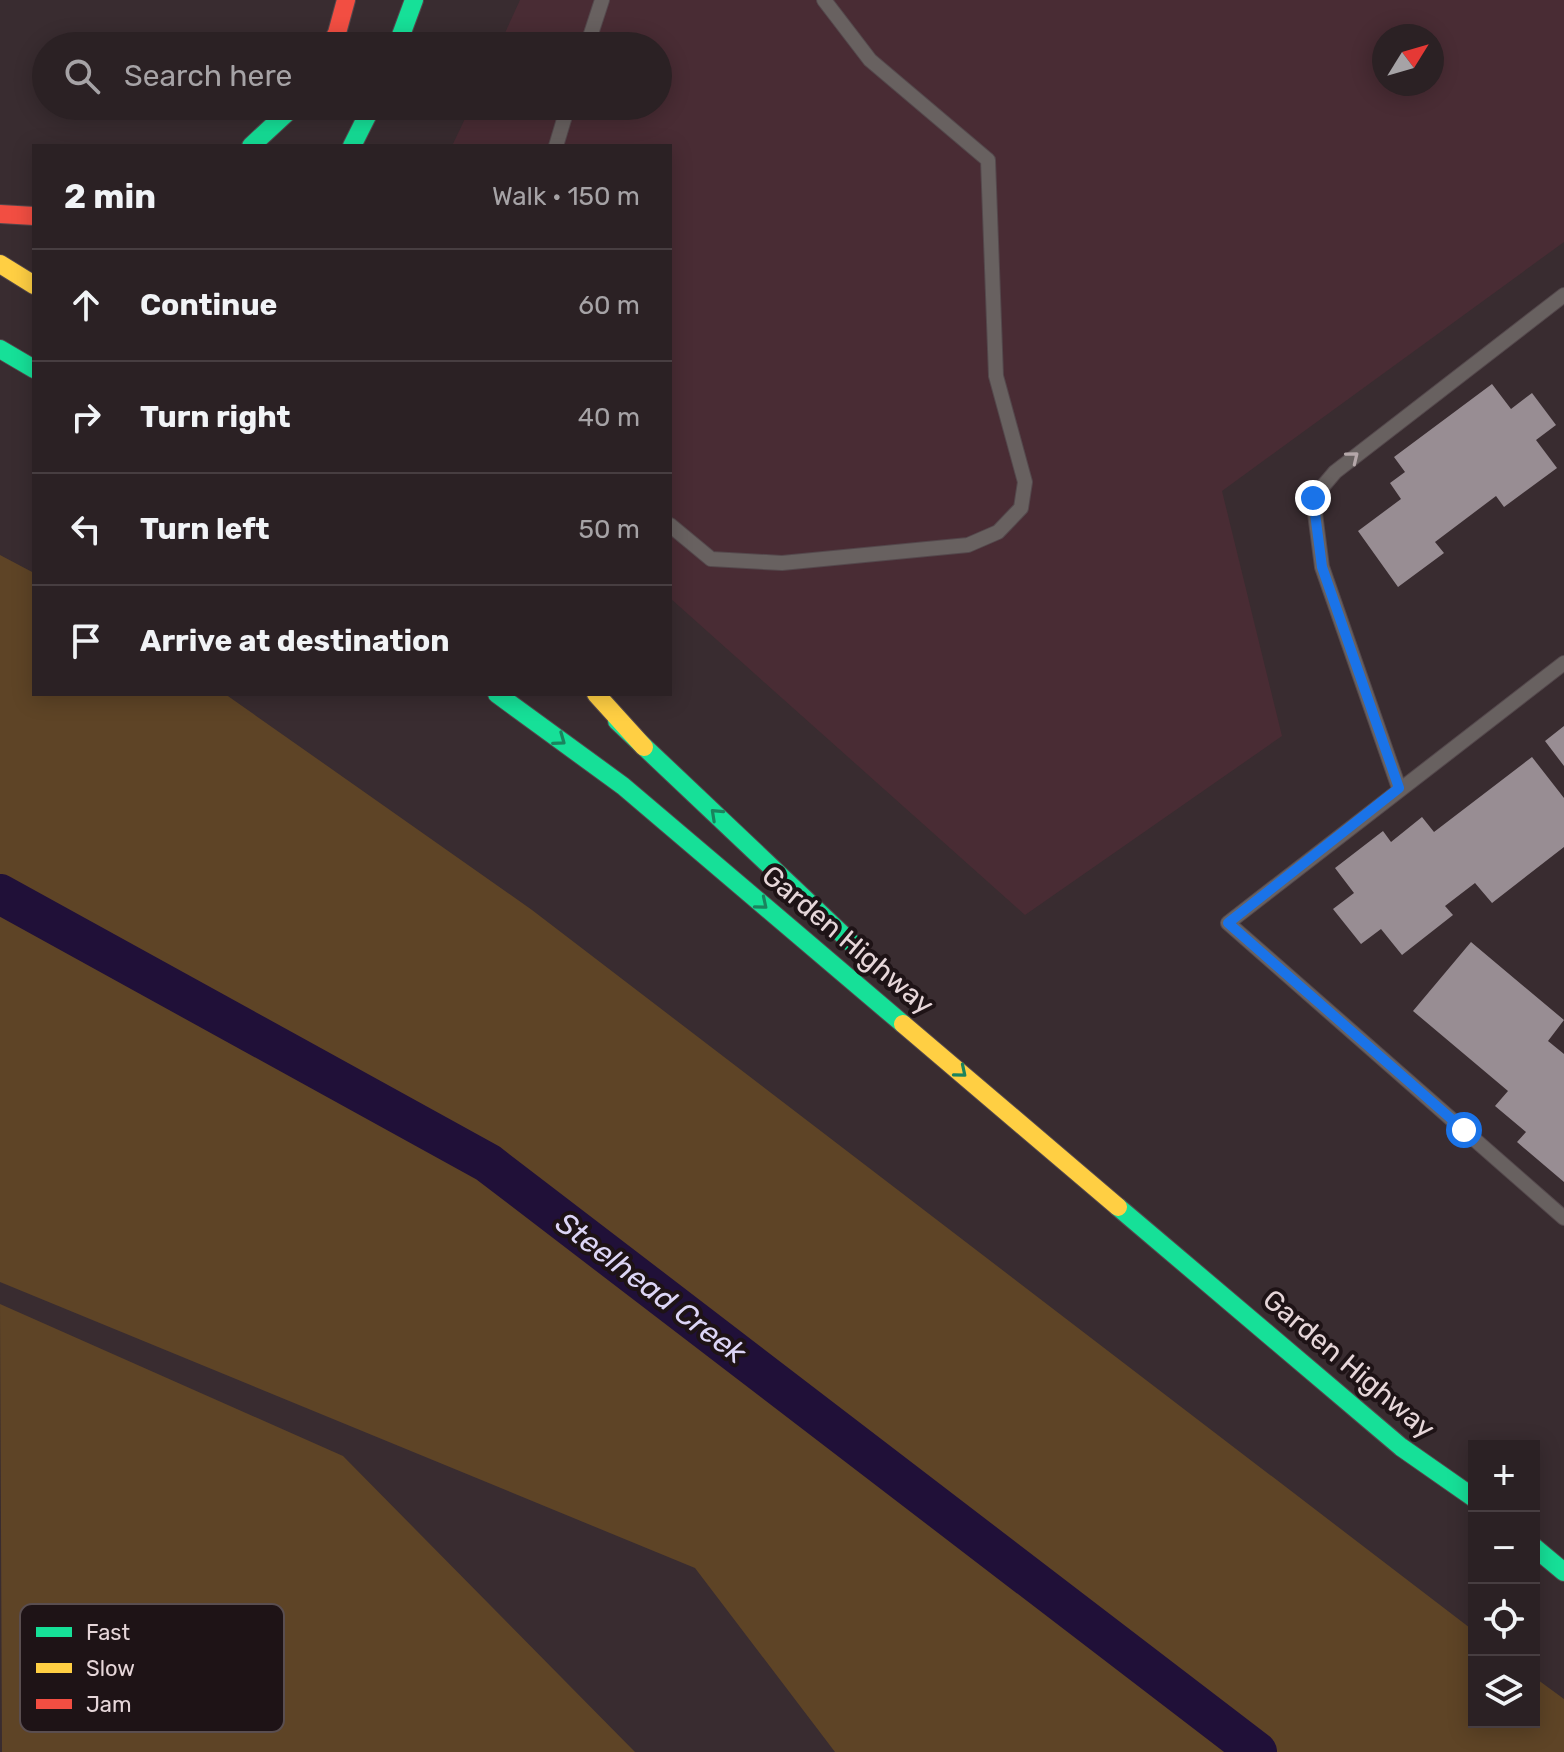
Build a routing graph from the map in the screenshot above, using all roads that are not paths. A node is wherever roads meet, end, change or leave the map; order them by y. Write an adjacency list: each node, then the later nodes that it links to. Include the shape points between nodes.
1 (346, 0): 5 (main road)
2 (414, 0): 6 (main road)
3 (602, 0): 7 (lane)
4 (824, 0): 23 (lane, via 870,60 988,160 996,376 1025,482 1021,508 998,532 968,545 782,563 711,559)
5 (335, 32)
6 (402, 32)
7 (592, 32)
8 (278, 120): 12 (main road)
9 (284, 120): 13 (main road)
10 (365, 120): 14 (main road)
11 (564, 120): 15 (lane)
12 (253, 144)
13 (269, 144)
14 (353, 144)
15 (557, 144)
16 (0, 214): 17 (main road)
17 (32, 216)
18 (0, 264): 19 (main road)
19 (32, 284)
20 (1564, 295): 29 (lane, one-way to 20, via 1322,567 1313,498 1347,462)
21 (0, 349): 22 (main road)
22 (32, 368)
23 (672, 527)
24 (1564, 663): 29 (lane)
25 (500, 696): 33 (main road, Garden Highway, one-way to 33, via 623,786)
26 (589, 696): 28 (main road, Garden Highway)
27 (598, 696): 28 (main road)
28 (644, 747): 30 (main road, Garden Highway, one-way to 28)
29 (1399, 788): 32 (lane, via 1228,923)
30 (871, 962)
31 (962, 1050): 33 (main road, Garden Highway)
32 (1564, 1218)
33 (1156, 1237): 34 (main road, Garden Highway, via 1401,1447)
34 (1468, 1494)
35 (1540, 1552): 36 (main road)
36 (1564, 1572)

